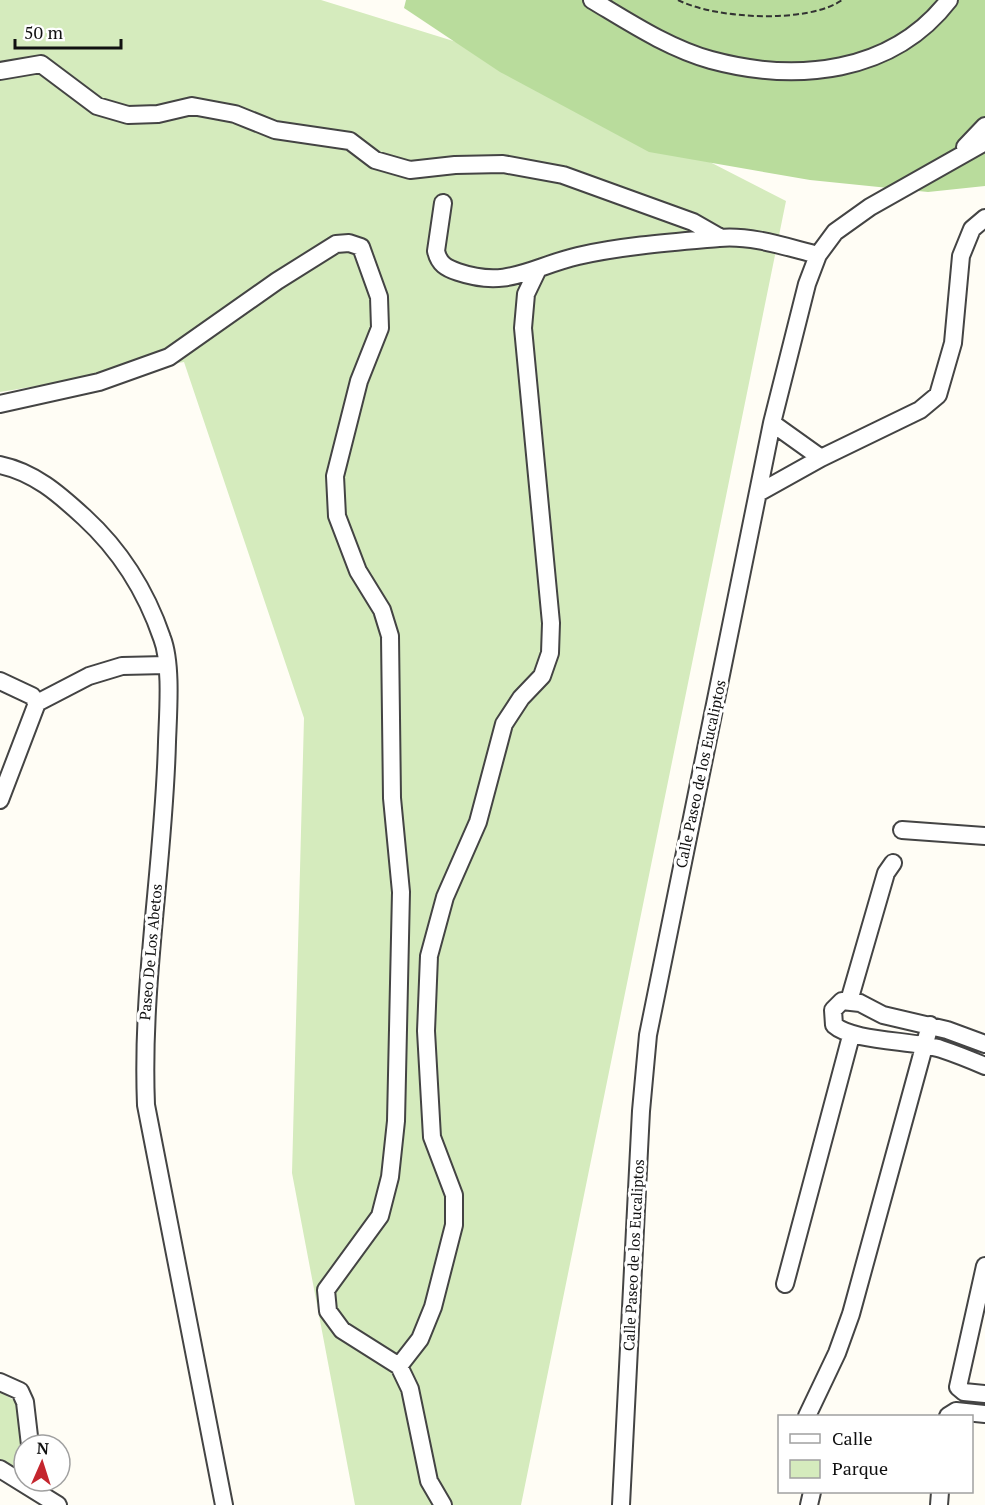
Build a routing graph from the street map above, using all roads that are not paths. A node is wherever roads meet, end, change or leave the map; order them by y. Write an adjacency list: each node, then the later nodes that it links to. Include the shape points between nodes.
1 (592, 0): 2 (street, via 644,32 709,59 767,72 840,68 890,50 933,20)
2 (949, 0)
3 (0, 71): 9 (street, via 41,64 97,106 128,115 158,114 192,106 235,114 275,130 350,141 375,160 410,170 503,164 563,175 693,222)
4 (985, 126): 6 (street)
5 (985, 142): 6 (street, Calle Paseo de los Eucaliptos)
6 (956, 158): 10 (street, Calle Paseo de los Eucaliptos, via 870,207 835,232)
7 (443, 203): 11 (street, via 436,252 441,264 489,279 512,278)
8 (985, 218): 14 (street, via 972,229 961,256 958,309 944,381 932,402)
9 (721, 238): 10 (street, via 765,242); 11 (street, via 577,256)
10 (818, 255): 13 (street, Calle Paseo de los Eucaliptos)
11 (538, 269): 32 (street, via 526,294 523,328 551,623 550,653 542,676 520,698 504,724 478,822 445,897 429,956 426,1031 432,1137 454,1195 454,1225 433,1307 420,1339)
12 (0, 404): 32 (street, via 99,382 169,357 336,244 361,247 379,297 380,328 359,381 335,476 337,516 358,570 382,610 390,636 392,798 401,892 396,1120 390,1178 380,1216 326,1290 328,1311 342,1330)
13 (772, 423): 14 (street); 16 (street, Calle Paseo de los Eucaliptos)
14 (821, 458): 16 (street)
15 (0, 465): 17 (street, Paseo De Los Abetos, via 45,484 108,540 140,587 163,640)
16 (760, 492): 43 (street, Calle Paseo de los Eucaliptos, via 648,1035)
17 (166, 665): 19 (street, via 122,666 89,676); 41 (street, Paseo De Los Abetos, via 165,807 146,995 146,1105)
18 (0, 681): 19 (street, via 32,696)
19 (37, 703): 20 (street)
20 (0, 800)
21 (902, 830): 22 (street)
22 (985, 836)
23 (893, 863): 24 (street, via 886,873)
24 (849, 1001): 25 (street, via 882,1015); 26 (street, via 837,1004 832,1017 834,1025)
25 (930, 1025): 27 (street); 28 (street)
26 (852, 1036): 28 (street); 31 (street)
27 (985, 1044)
28 (924, 1046): 29 (street); 37 (street, via 851,1314)
29 (985, 1066)
30 (985, 1266): 34 (street, via 959,1381 960,1390)
31 (785, 1284)
32 (399, 1366): 42 (street, via 410,1389 429,1480)
33 (0, 1382): 38 (street, via 20,1391)
34 (985, 1394)
35 (950, 1414): 36 (street)
36 (985, 1414)
37 (807, 1415)
38 (29, 1433)
39 (43, 1493): 40 (street)
40 (58, 1505)
41 (224, 1505)
42 (443, 1505)
43 (621, 1505)

